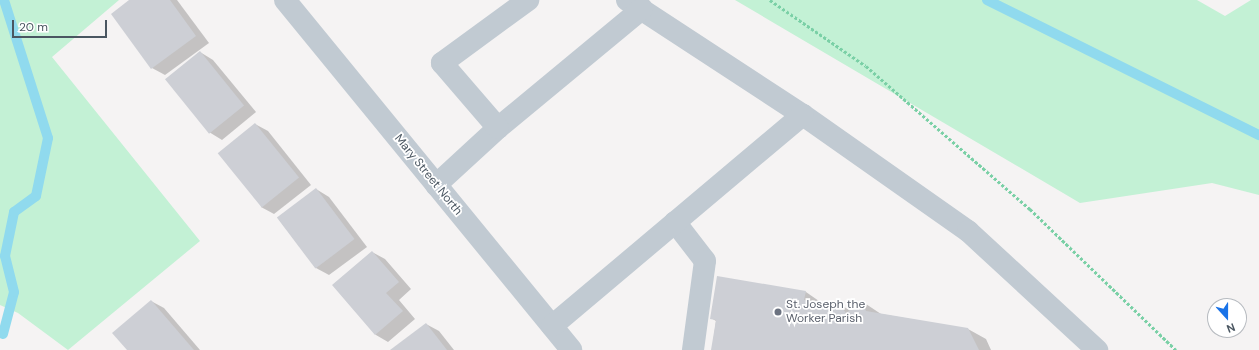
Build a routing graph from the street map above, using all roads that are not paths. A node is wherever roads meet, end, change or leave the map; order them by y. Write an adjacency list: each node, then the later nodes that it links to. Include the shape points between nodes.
1 (285, 0): 6 (street, Mary Street North)
2 (528, 0): 5 (street, via 442,63)
3 (635, 5): 4 (street); 5 (street)
4 (803, 115): 7 (street); 11 (street, via 968,231)
5 (498, 128): 6 (street)
6 (436, 185): 8 (street, Mary Street North)
7 (675, 222): 8 (street); 10 (street, via 705,261)
8 (552, 326): 9 (street, Mary Street North)
9 (571, 350)
10 (692, 350)
11 (1097, 350)

